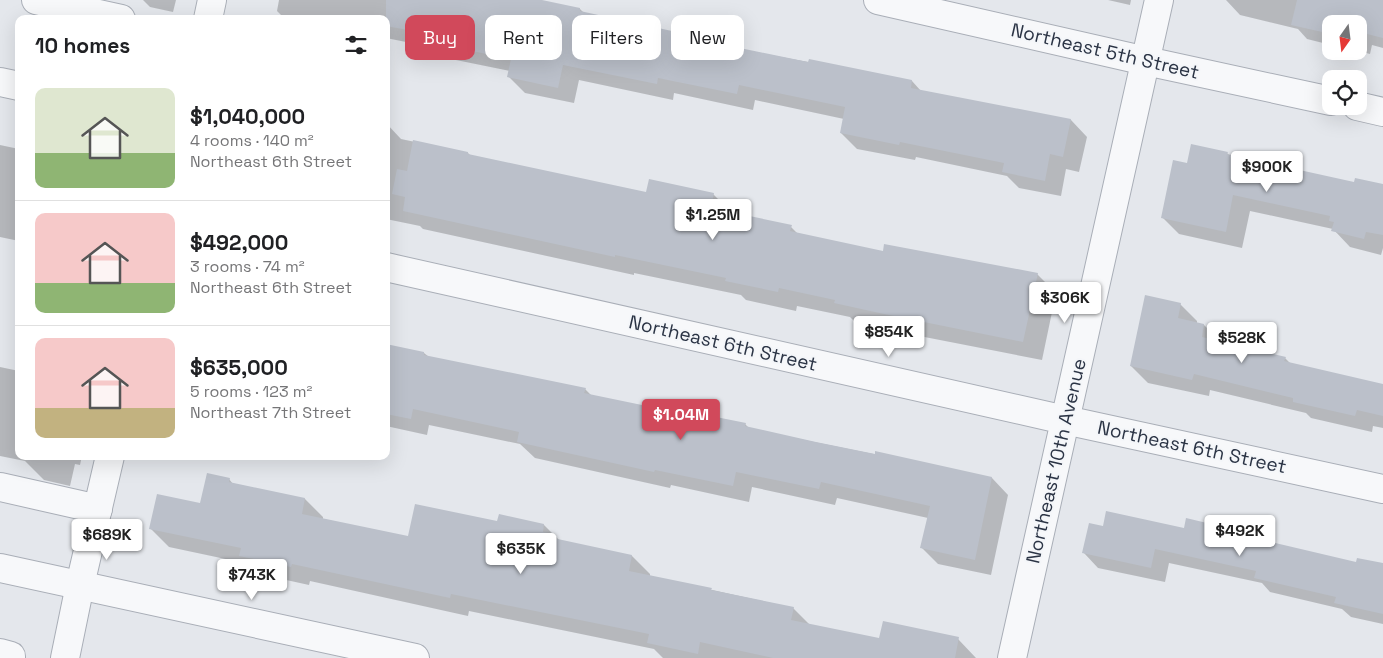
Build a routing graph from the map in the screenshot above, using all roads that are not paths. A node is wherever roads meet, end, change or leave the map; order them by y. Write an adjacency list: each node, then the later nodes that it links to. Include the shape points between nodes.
1 (36, 0): 5 (street)
2 (212, 0): 6 (street)
3 (878, 0): 7 (street, Northeast 5th Street)
4 (1159, 0): 7 (street, Northeast 10th Avenue)
5 (103, 15)
6 (209, 15)
7 (1146, 61): 10 (street, Northeast 5th Street); 14 (street, Northeast 10th Avenue)
8 (0, 82): 9 (street)
9 (15, 85)
10 (1322, 99)
11 (1367, 108): 12 (street)
12 (1383, 112)
13 (390, 268): 14 (street, Northeast 6th Street)
14 (1065, 420): 17 (street, Northeast 6th Street); 25 (street, Northeast 10th Avenue)
15 (109, 460): 18 (street)
16 (0, 488): 18 (street)
17 (1383, 489)
18 (98, 509): 20 (street)
19 (0, 568): 20 (street)
20 (80, 585): 23 (street); 24 (street)
21 (0, 653): 22 (street)
22 (11, 658)
23 (65, 658)
24 (416, 658)
25 (1012, 658)

